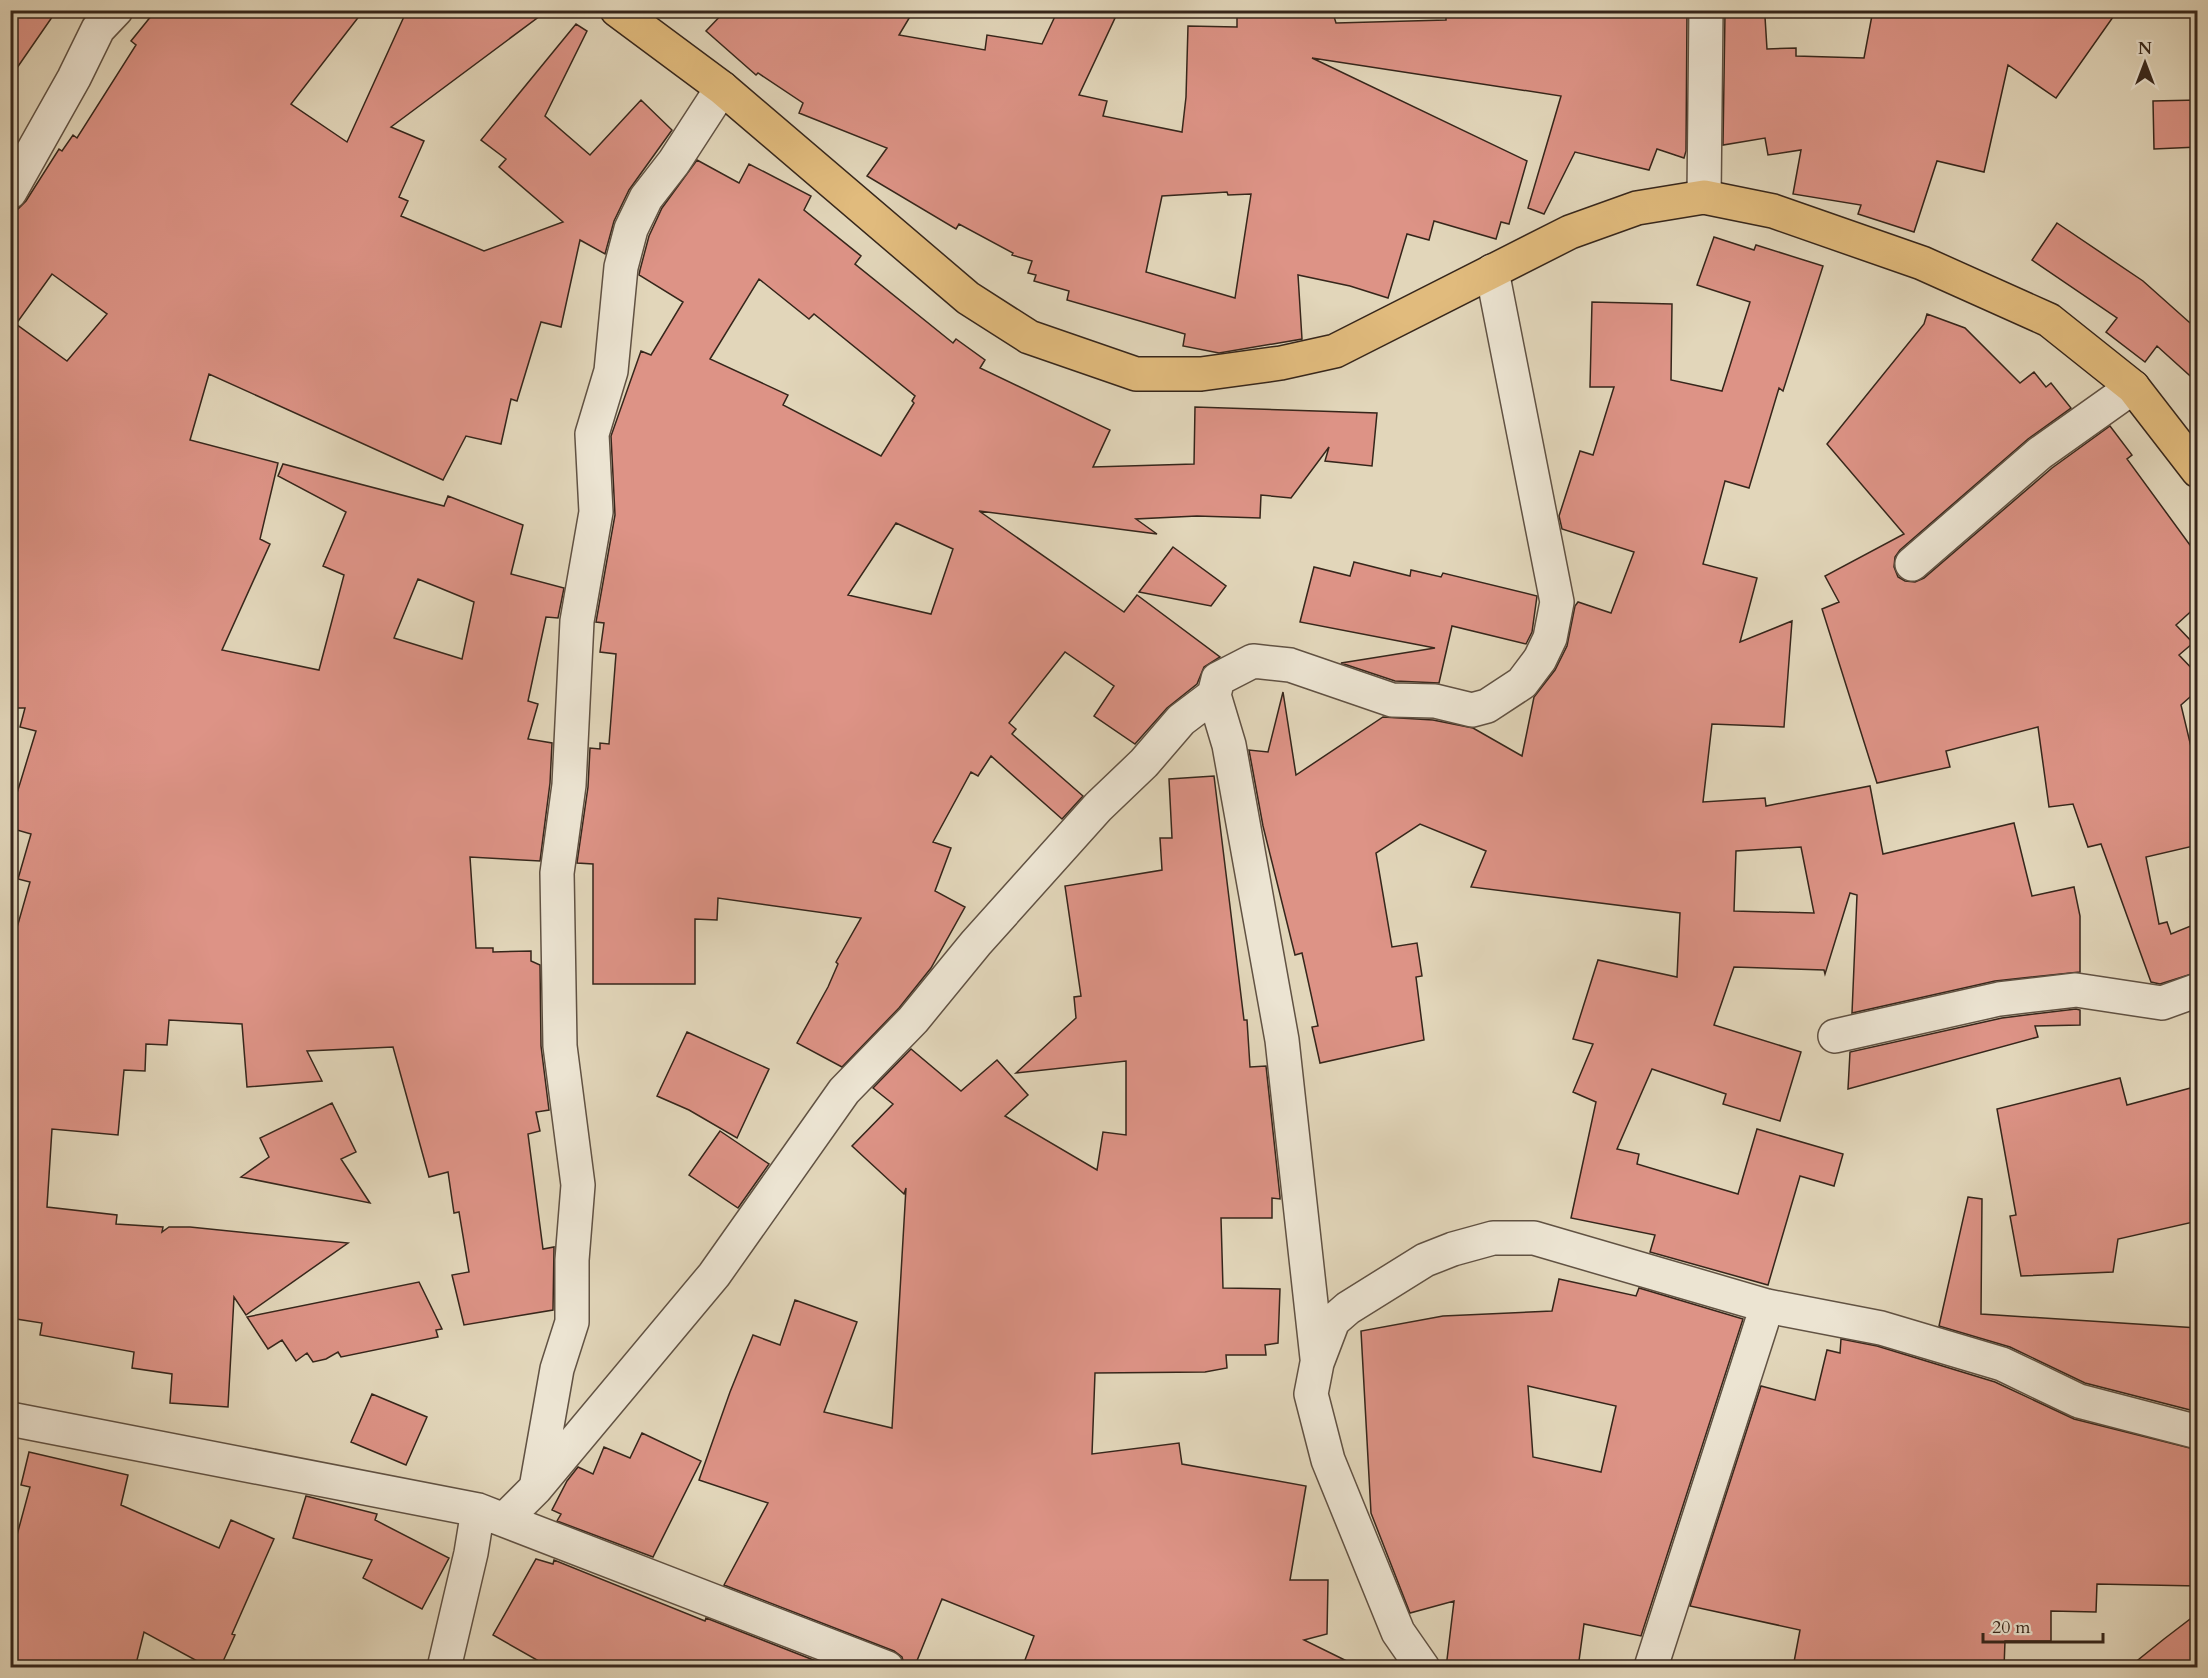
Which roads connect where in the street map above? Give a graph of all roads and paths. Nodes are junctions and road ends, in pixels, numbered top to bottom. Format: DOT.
graph roads {
  1 [pos="116,10"];
  2 [pos="617,10"];
  3 [pos="1707,10"];
  4 [pos="722,88"];
  5 [pos="10,192"];
  6 [pos="1704,197"];
  7 [pos="1492,271"];
  8 [pos="2133,387"];
  9 [pos="2198,471"];
  10 [pos="1912,564"];
  11 [pos="1214,695"];
  12 [pos="2198,990"];
  13 [pos="1835,1036"];
  14 [pos="1767,1306"];
  15 [pos="1317,1363"];
  16 [pos="10,1419"];
  17 [pos="2198,1432"];
  18 [pos="536,1488"];
  19 [pos="491,1515"];
  20 [pos="1652,1664"];
  21 [pos="444,1668"];
  22 [pos="887,1668"];
  23 [pos="1423,1668"];
  1 -- 5 [label="street"];
  2 -- 4 [label="main road"];
  3 -- 6 [label="street"];
  4 -- 7 [label="main road"];
  4 -- 18 [label="street"];
  6 -- 7 [label="main road"];
  6 -- 8 [label="main road"];
  7 -- 11 [label="street"];
  8 -- 9 [label="main road"];
  8 -- 10 [label="street"];
  11 -- 15 [label="street"];
  11 -- 18 [label="street"];
  12 -- 13 [label="street"];
  14 -- 15 [label="street"];
  14 -- 17 [label="street"];
  14 -- 20 [label="street"];
  15 -- 23 [label="street"];
  16 -- 19 [label="street"];
  18 -- 19 [label="street"];
  19 -- 21 [label="street"];
  19 -- 22 [label="street"];
}
